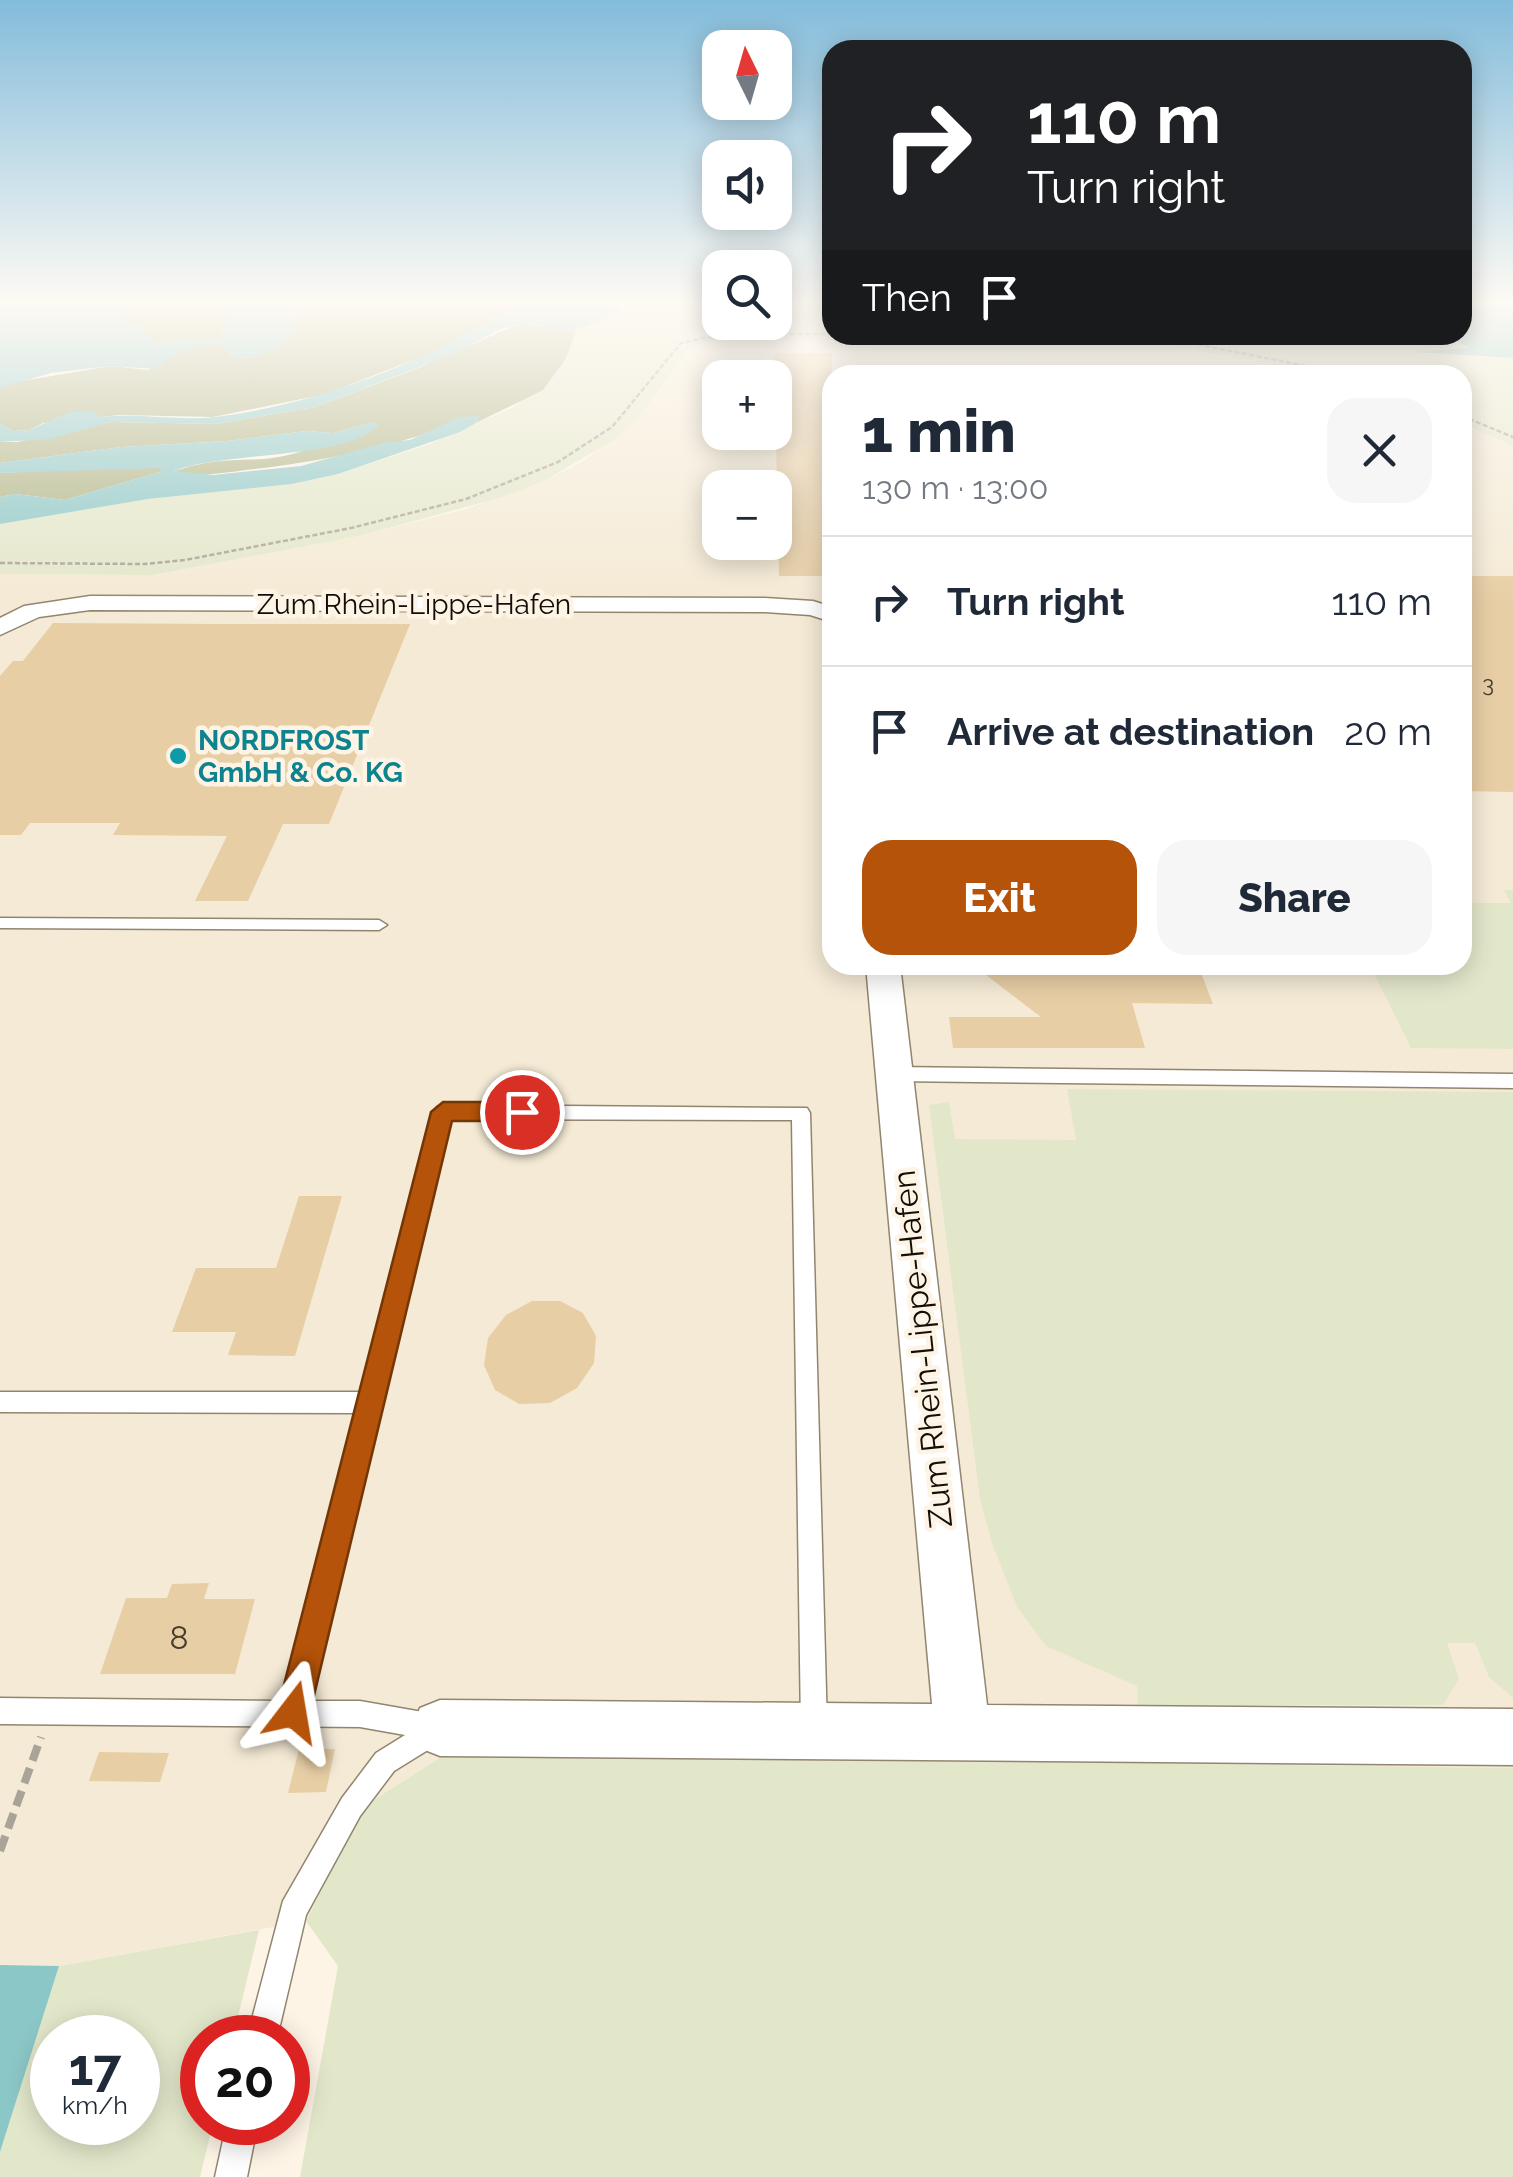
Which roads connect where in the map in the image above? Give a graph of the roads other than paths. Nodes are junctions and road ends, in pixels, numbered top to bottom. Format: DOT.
graph roads {
  1 [pos="822,611"];
  2 [pos="0,628"];
  3 [pos="0,923"];
  4 [pos="379,925"];
  5 [pos="884,975"];
  6 [pos="894,1074"];
  7 [pos="1513,1081"];
  8 [pos="0,1402"];
  9 [pos="370,1403"];
  10 [pos="0,1710"];
  11 [pos="293,1712"];
  12 [pos="440,1728"];
  13 [pos="814,1732"];
  14 [pos="962,1732"];
  15 [pos="1513,1737"];
  16 [pos="268,2015"];
  17 [pos="238,2145"];
  18 [pos="231,2177"];
  1 -- 2 [label="street, Zum Rhein-Lippe-Hafen"];
  3 -- 4 [label="lane"];
  5 -- 6 [label="street, Zum Rhein-Lippe-Hafen"];
  6 -- 7 [label="lane"];
  6 -- 14 [label="street, Zum Rhein-Lippe-Hafen"];
  8 -- 9 [label="lane"];
  9 -- 11 [label="lane"];
  9 -- 13 [label="lane"];
  10 -- 11 [label="lane"];
  11 -- 12 [label="lane"];
  12 -- 13 [label="street"];
  12 -- 16 [label="lane"];
  13 -- 14 [label="street"];
  14 -- 15 [label="street"];
  17 -- 18 [label="lane"];
}
